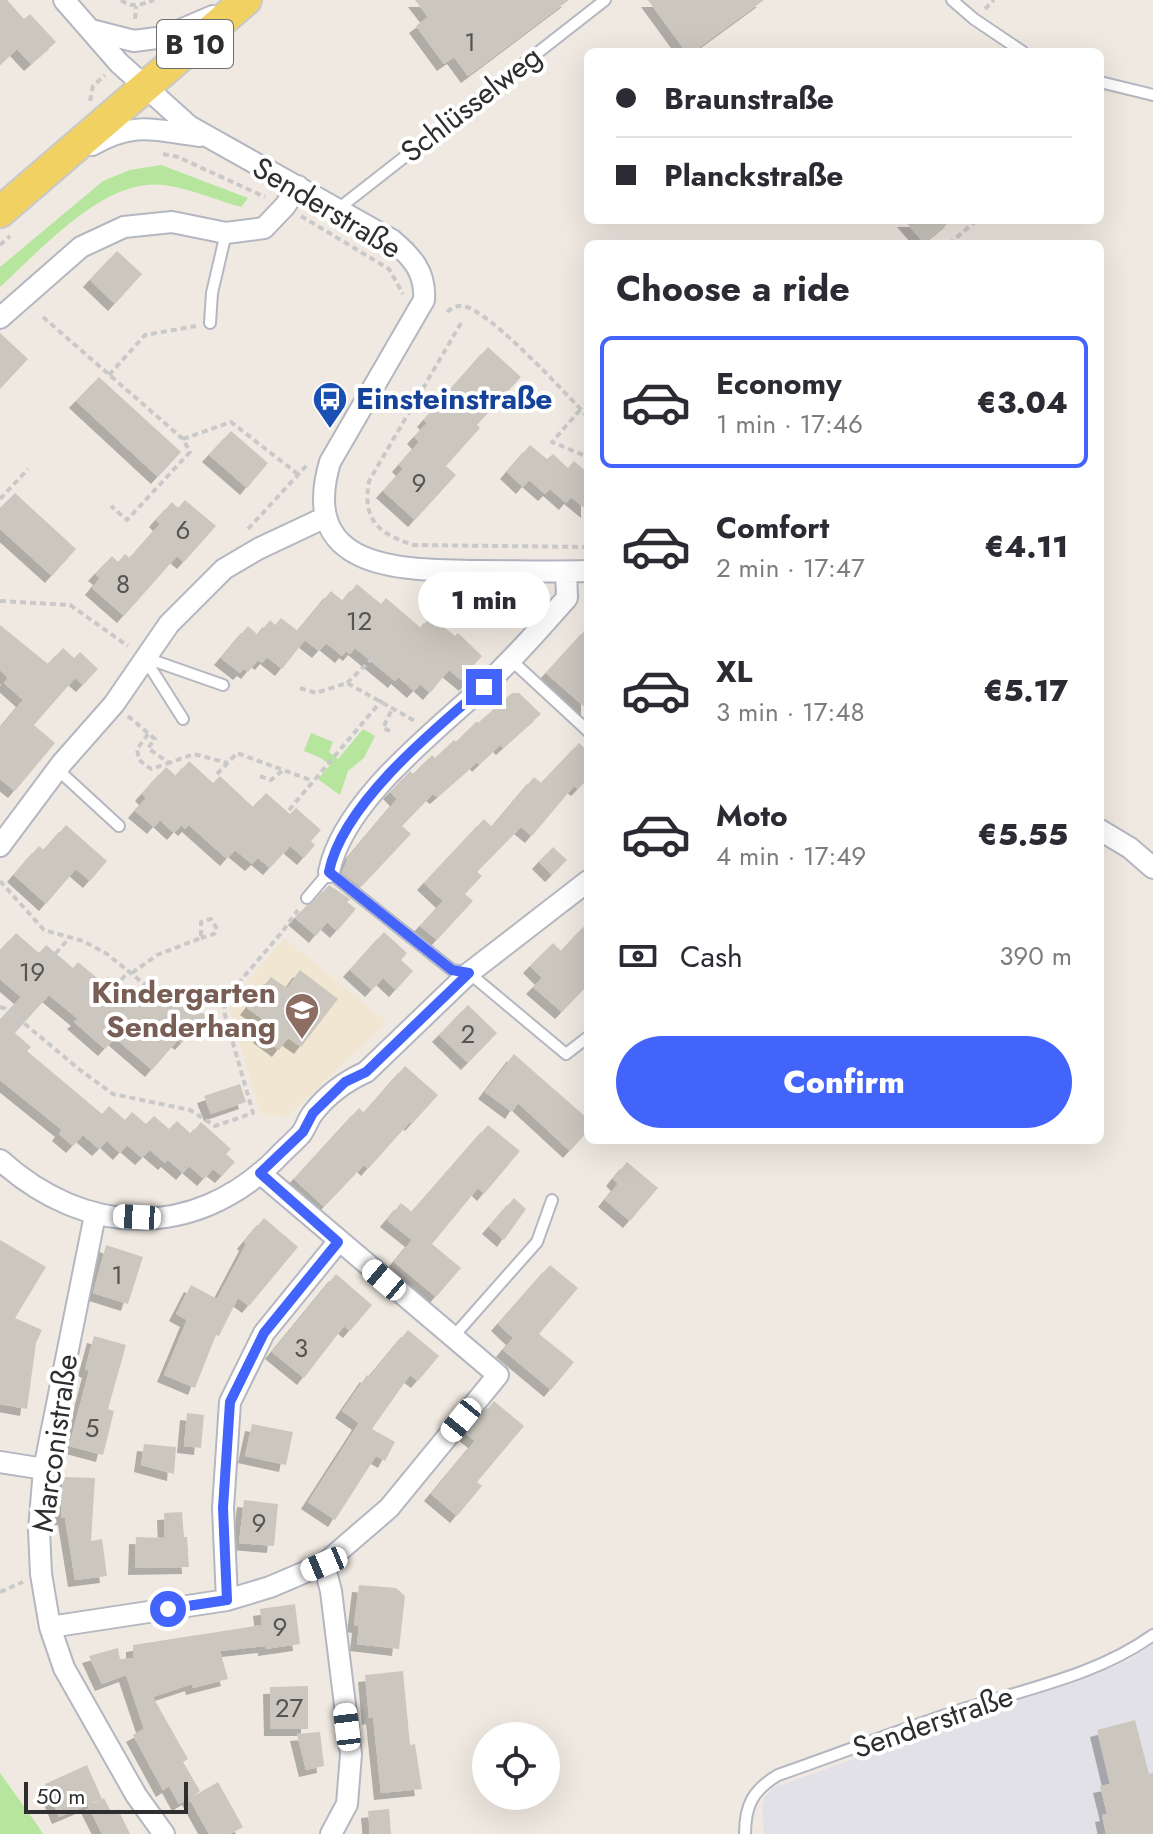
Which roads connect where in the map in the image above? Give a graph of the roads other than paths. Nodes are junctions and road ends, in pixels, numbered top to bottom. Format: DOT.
graph roads {
  1 [pos="64,0"];
  2 [pos="243,0"];
  3 [pos="605,0"];
  4 [pos="952,0"];
  5 [pos="91,30"];
  6 [pos="1017,48"];
  7 [pos="1104,83"];
  8 [pos="144,88"];
  9 [pos="1153,95"];
  10 [pos="204,136"];
  11 [pos="53,166"];
  12 [pos="298,186"];
  13 [pos="338,209"];
  14 [pos="0,212"];
  15 [pos="226,233"];
  16 [pos="0,318"];
  17 [pos="210,323"];
  18 [pos="326,517"];
  19 [pos="584,571"];
  20 [pos="566,572"];
  21 [pos="144,657"];
  22 [pos="511,660"];
  23 [pos="223,685"];
  24 [pos="183,719"];
  25 [pos="584,727"];
  26 [pos="57,769"];
  27 [pos="119,826"];
  28 [pos="1104,832"];
  29 [pos="0,846"];
  30 [pos="1153,868"];
  31 [pos="329,872"];
  32 [pos="584,884"];
  33 [pos="307,898"];
  34 [pos="469,973"];
  35 [pos="584,1040"];
  36 [pos="0,1160"];
  37 [pos="260,1173"];
  38 [pos="552,1200"];
  39 [pos="95,1215"];
  40 [pos="338,1242"];
  41 [pos="453,1337"];
  42 [pos="0,1462"];
  43 [pos="44,1469"];
  44 [pos="324,1564"];
  45 [pos="227,1600"];
  46 [pos="50,1627"];
  47 [pos="1153,1635"];
  48 [pos="164,1834"];
  49 [pos="331,1834"];
  50 [pos="745,1834"];
  1 -- 5 [label="street, Senderstraße"];
  2 -- 5 [label="street"];
  2 -- 8 [label="main road, B 10"];
  3 -- 13 [label="lane, Schlüsselweg"];
  4 -- 6 [label="lane"];
  5 -- 8 [label="street, Senderstraße"];
  7 -- 9 [label="lane"];
  8 -- 10 [label="street, Senderstraße"];
  8 -- 11 [label="main road, B 10"];
  10 -- 11 [label="street, Senderstraße"];
  10 -- 12 [label="street, Senderstraße"];
  11 -- 14 [label="main road, B 10"];
  12 -- 13 [label="street, Senderstraße"];
  12 -- 15 [label="street"];
  13 -- 18 [label="street, Senderstraße"];
  15 -- 16 [label="street"];
  15 -- 17 [label="lane"];
  18 -- 20 [label="street"];
  18 -- 21 [label="street"];
  19 -- 20 [label="street"];
  20 -- 22 [label="street"];
  21 -- 23 [label="lane"];
  21 -- 24 [label="lane"];
  21 -- 26 [label="street"];
  22 -- 25 [label="lane"];
  22 -- 31 [label="street"];
  26 -- 27 [label="lane"];
  26 -- 29 [label="street"];
  28 -- 30 [label="street"];
  31 -- 33 [label="lane"];
  31 -- 34 [label="lane"];
  32 -- 34 [label="street"];
  34 -- 35 [label="lane"];
  34 -- 37 [label="street"];
  36 -- 39 [label="street"];
  37 -- 39 [label="street"];
  37 -- 40 [label="street"];
  38 -- 41 [label="lane"];
  39 -- 43 [label="street, Marconistraße"];
  40 -- 41 [label="street"];
  40 -- 45 [label="street"];
  41 -- 44 [label="street"];
  42 -- 43 [label="street"];
  43 -- 46 [label="street, Marconistraße"];
  44 -- 45 [label="street"];
  44 -- 49 [label="street"];
  45 -- 46 [label="street"];
  46 -- 48 [label="street, Marconistraße"];
  47 -- 50 [label="lane, Senderstraße"];
}
